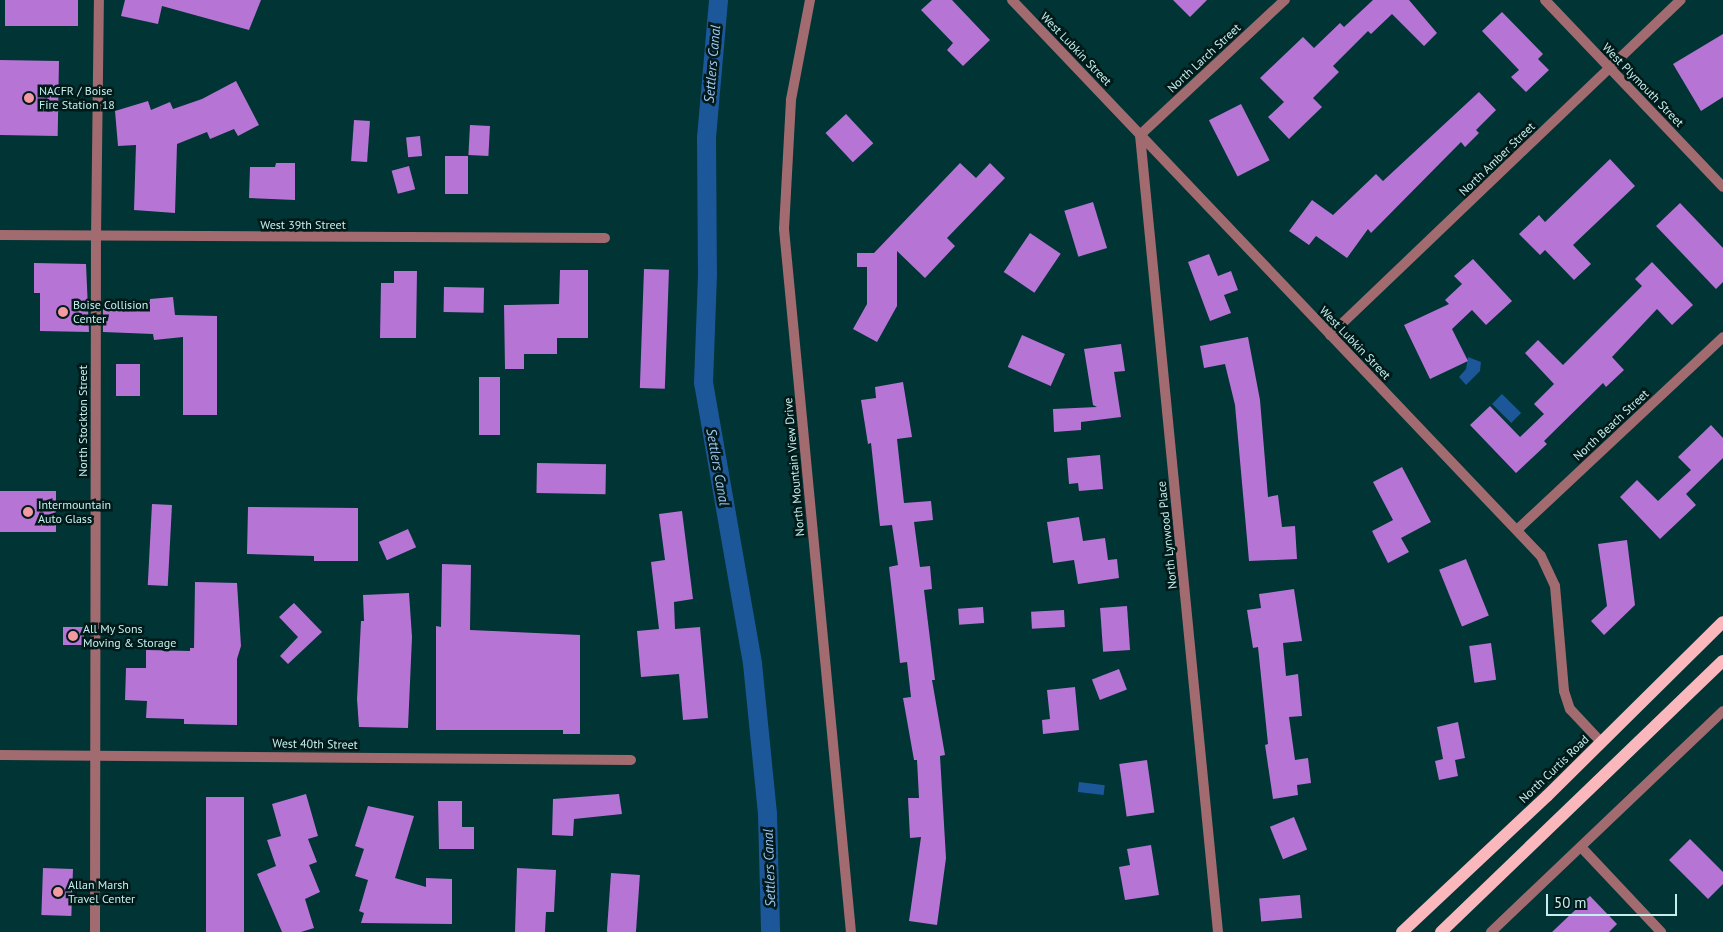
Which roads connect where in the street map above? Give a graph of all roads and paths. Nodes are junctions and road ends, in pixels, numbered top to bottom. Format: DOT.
graph roads {
  1 [pos="99,0"];
  2 [pos="810,0"];
  3 [pos="1012,0"];
  4 [pos="1285,0"];
  5 [pos="1545,0"];
  6 [pos="1681,0"];
  7 [pos="1610,68"];
  8 [pos="1140,135"];
  9 [pos="1723,187"];
  10 [pos="0,235"];
  11 [pos="96,238"];
  12 [pos="606,238"];
  13 [pos="1330,335"];
  14 [pos="1723,337"];
  15 [pos="1517,530"];
  16 [pos="1723,622"];
  17 [pos="1723,661"];
  18 [pos="1723,712"];
  19 [pos="1601,742"];
  20 [pos="0,755"];
  21 [pos="96,755"];
  22 [pos="631,760"];
  23 [pos="1580,847"];
  24 [pos="95,932"];
  25 [pos="851,932"];
  26 [pos="1218,932"];
  27 [pos="1402,932"];
  28 [pos="1441,932"];
  29 [pos="1491,932"];
  30 [pos="1661,932"];
  1 -- 11 [label="street, North Stockton Street"];
  2 -- 25 [label="street, North Mountain View Drive"];
  3 -- 8 [label="street, West Lubkin Street"];
  4 -- 8 [label="street, North Larch Street"];
  5 -- 7 [label="street, West Plymouth Street"];
  6 -- 7 [label="street, North Amber Street"];
  7 -- 9 [label="street, West Plymouth Street"];
  7 -- 13 [label="street, North Amber Street"];
  8 -- 13 [label="street, West Lubkin Street"];
  8 -- 26 [label="street, North Lynwood Place"];
  10 -- 11 [label="street, West 39th Street"];
  11 -- 12 [label="street, West 39th Street"];
  11 -- 21 [label="street, North Stockton Street"];
  13 -- 15 [label="street, West Lubkin Street"];
  14 -- 15 [label="street, North Beach Street"];
  15 -- 19 [label="street, West Lubkin Street"];
  16 -- 19 [label="main road, North Curtis Road"];
  17 -- 28 [label="main road"];
  18 -- 23 [label="street"];
  19 -- 27 [label="main road, North Curtis Road"];
  20 -- 21 [label="street, West 40th Street"];
  21 -- 22 [label="street, West 40th Street"];
  21 -- 24 [label="street, North Stockton Street"];
  23 -- 29 [label="street"];
  23 -- 30 [label="street"];
}
